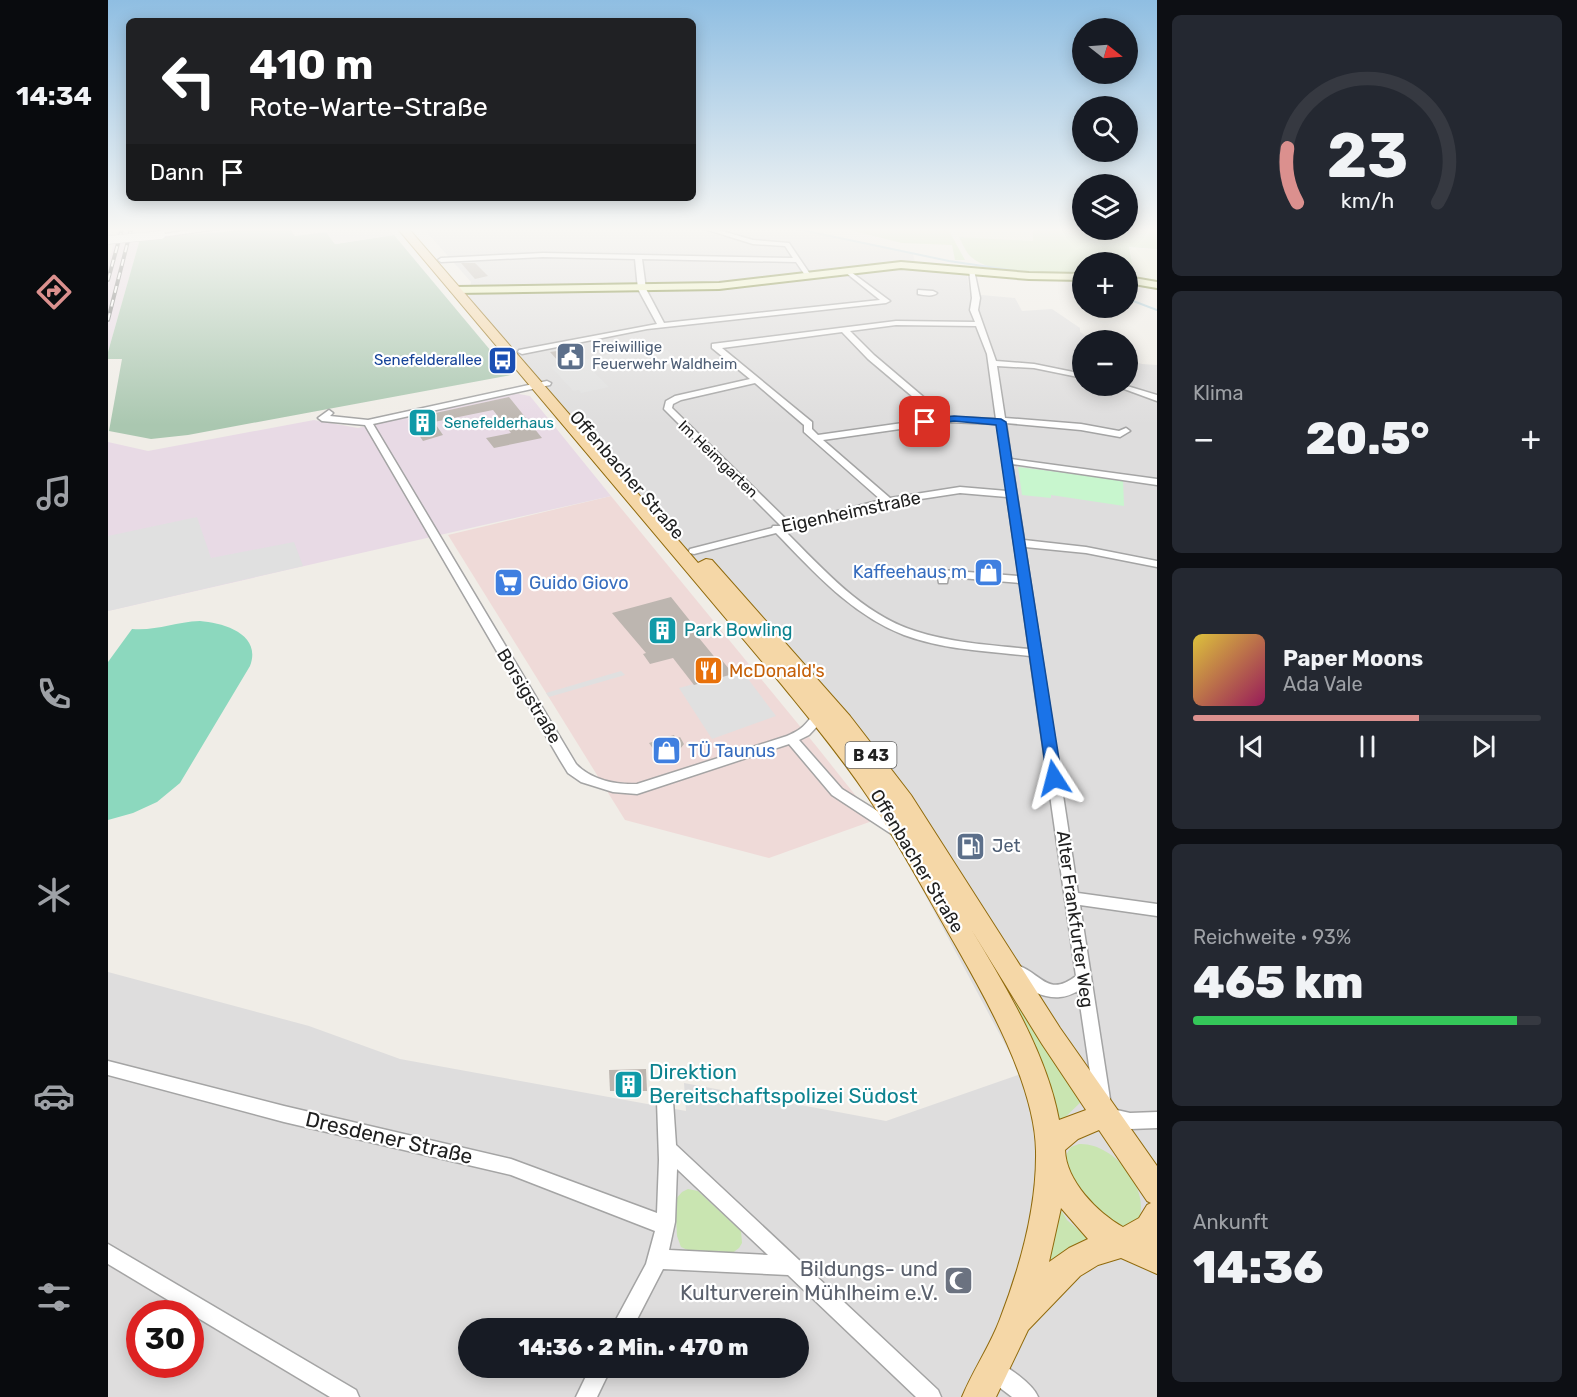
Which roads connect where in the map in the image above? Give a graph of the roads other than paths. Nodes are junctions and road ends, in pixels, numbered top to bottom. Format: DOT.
graph roads {
  1 [pos="464,294"];
  2 [pos="645,294"];
  3 [pos="877,294"];
  4 [pos="975,294"];
  5 [pos="978,324"];
  6 [pos="661,325"];
  7 [pos="843,329"];
  8 [pos="833,331"];
  9 [pos="522,352"];
  10 [pos="871,357"];
  11 [pos="992,363"];
  12 [pos="1072,374"];
  13 [pos="536,378"];
  14 [pos="757,380"];
  15 [pos="1138,392"];
  16 [pos="1157,398"];
  17 [pos="329,413"];
  18 [pos="945,419"];
  19 [pos="1001,421"];
  20 [pos="368,423"];
  21 [pos="1126,431"];
  22 [pos="816,438"];
  23 [pos="1007,461"];
  24 [pos="1157,482"];
  25 [pos="1012,494"];
  26 [pos="888,501"];
  27 [pos="782,527"];
  28 [pos="1019,543"];
  29 [pos="694,551"];
  30 [pos="1157,564"];
  31 [pos="1024,580"];
  32 [pos="943,581"];
  33 [pos="1035,652"];
  34 [pos="819,717"];
  35 [pos="791,739"];
  36 [pos="904,835"];
  37 [pos="1073,898"];
  38 [pos="1157,910"];
  39 [pos="1002,957"];
  40 [pos="1084,978"];
  41 [pos="108,1068"];
  42 [pos="665,1101"];
  43 [pos="1104,1115"];
  44 [pos="1157,1120"];
  45 [pos="668,1149"];
  46 [pos="1050,1154"];
  47 [pos="1157,1191"];
  48 [pos="1157,1215"];
  49 [pos="664,1225"];
  50 [pos="1120,1243"];
  51 [pos="108,1253"];
  52 [pos="657,1259"];
  53 [pos="1157,1259"];
  54 [pos="790,1266"];
  55 [pos="627,1318"];
  56 [pos="1014,1326"];
  57 [pos="596,1378"];
  58 [pos="985,1383"];
  59 [pos="349,1397"];
  60 [pos="586,1397"];
  61 [pos="931,1397"];
  62 [pos="1028,1397"];
  1 -- 9 [label="main road, B 43"];
  1 -- 13 [label="main road, B 43"];
  2 -- 6 [label="street"];
  3 -- 6 [label="street"];
  4 -- 5 [label="street, Alter Frankfurter Weg"];
  5 -- 7 [label="street"];
  5 -- 11 [label="street, Alter Frankfurter Weg"];
  6 -- 9 [label="street"];
  7 -- 8 [label="street"];
  7 -- 10 [label="street"];
  8 -- 10 [label="street"];
  8 -- 14 [label="street"];
  9 -- 13 [label="main road, B 43"];
  10 -- 18 [label="street"];
  11 -- 12 [label="street"];
  11 -- 19 [label="street, Alter Frankfurter Weg"];
  13 -- 20 [label="street"];
  13 -- 29 [label="main road, Offenbacher Straße / B 43"];
  13 -- 34 [label="main road, Offenbacher Straße / B 43"];
  14 -- 22 [label="street"];
  14 -- 27 [label="street, Im Heimgarten"];
  15 -- 16 [label="street"];
  17 -- 20 [label="street"];
  18 -- 19 [label="street"];
  18 -- 22 [label="street"];
  19 -- 21 [label="street"];
  19 -- 23 [label="street, Alter Frankfurter Weg"];
  20 -- 35 [label="street, Borsigstraße"];
  22 -- 26 [label="street"];
  23 -- 24 [label="street"];
  23 -- 25 [label="street, Alter Frankfurter Weg"];
  25 -- 26 [label="street, Eigenheimstraße"];
  25 -- 28 [label="street, Alter Frankfurter Weg"];
  26 -- 27 [label="street, Eigenheimstraße"];
  27 -- 29 [label="street, Eigenheimstraße"];
  27 -- 33 [label="street, Im Heimgarten"];
  28 -- 30 [label="street"];
  28 -- 31 [label="street, Alter Frankfurter Weg"];
  29 -- 39 [label="main road, Offenbacher Straße / B 43"];
  31 -- 32 [label="street"];
  31 -- 33 [label="street, Alter Frankfurter Weg"];
  33 -- 37 [label="street, Alter Frankfurter Weg"];
  34 -- 35 [label="street, Borsigstraße"];
  34 -- 36 [label="main road, Offenbacher Straße / B 43"];
  35 -- 36 [label="street"];
  36 -- 46 [label="main road, Offenbacher Straße / B 43"];
  37 -- 38 [label="street"];
  37 -- 40 [label="street, Alter Frankfurter Weg"];
  39 -- 40 [label="street"];
  39 -- 43 [label="main road, Offenbacher Straße / B 43"];
  40 -- 43 [label="street, Alter Frankfurter Weg"];
  41 -- 49 [label="street, Dresdener Straße"];
  42 -- 45 [label="street"];
  43 -- 44 [label="street"];
  43 -- 46 [label="main road"];
  43 -- 47 [label="main road, Offenbacher Straße / B 43"];
  45 -- 49 [label="street"];
  45 -- 54 [label="street"];
  46 -- 50 [label="main road, Offenbacher Straße"];
  46 -- 56 [label="main road"];
  48 -- 50 [label="main road"];
  49 -- 52 [label="street"];
  50 -- 53 [label="main road, Offenbacher Straße"];
  50 -- 56 [label="main road"];
  51 -- 59 [label="street"];
  52 -- 54 [label="street"];
  52 -- 55 [label="street"];
  54 -- 61 [label="street"];
  56 -- 58 [label="main road"];
  57 -- 60 [label="street"];
  58 -- 62 [label="street"];
}
